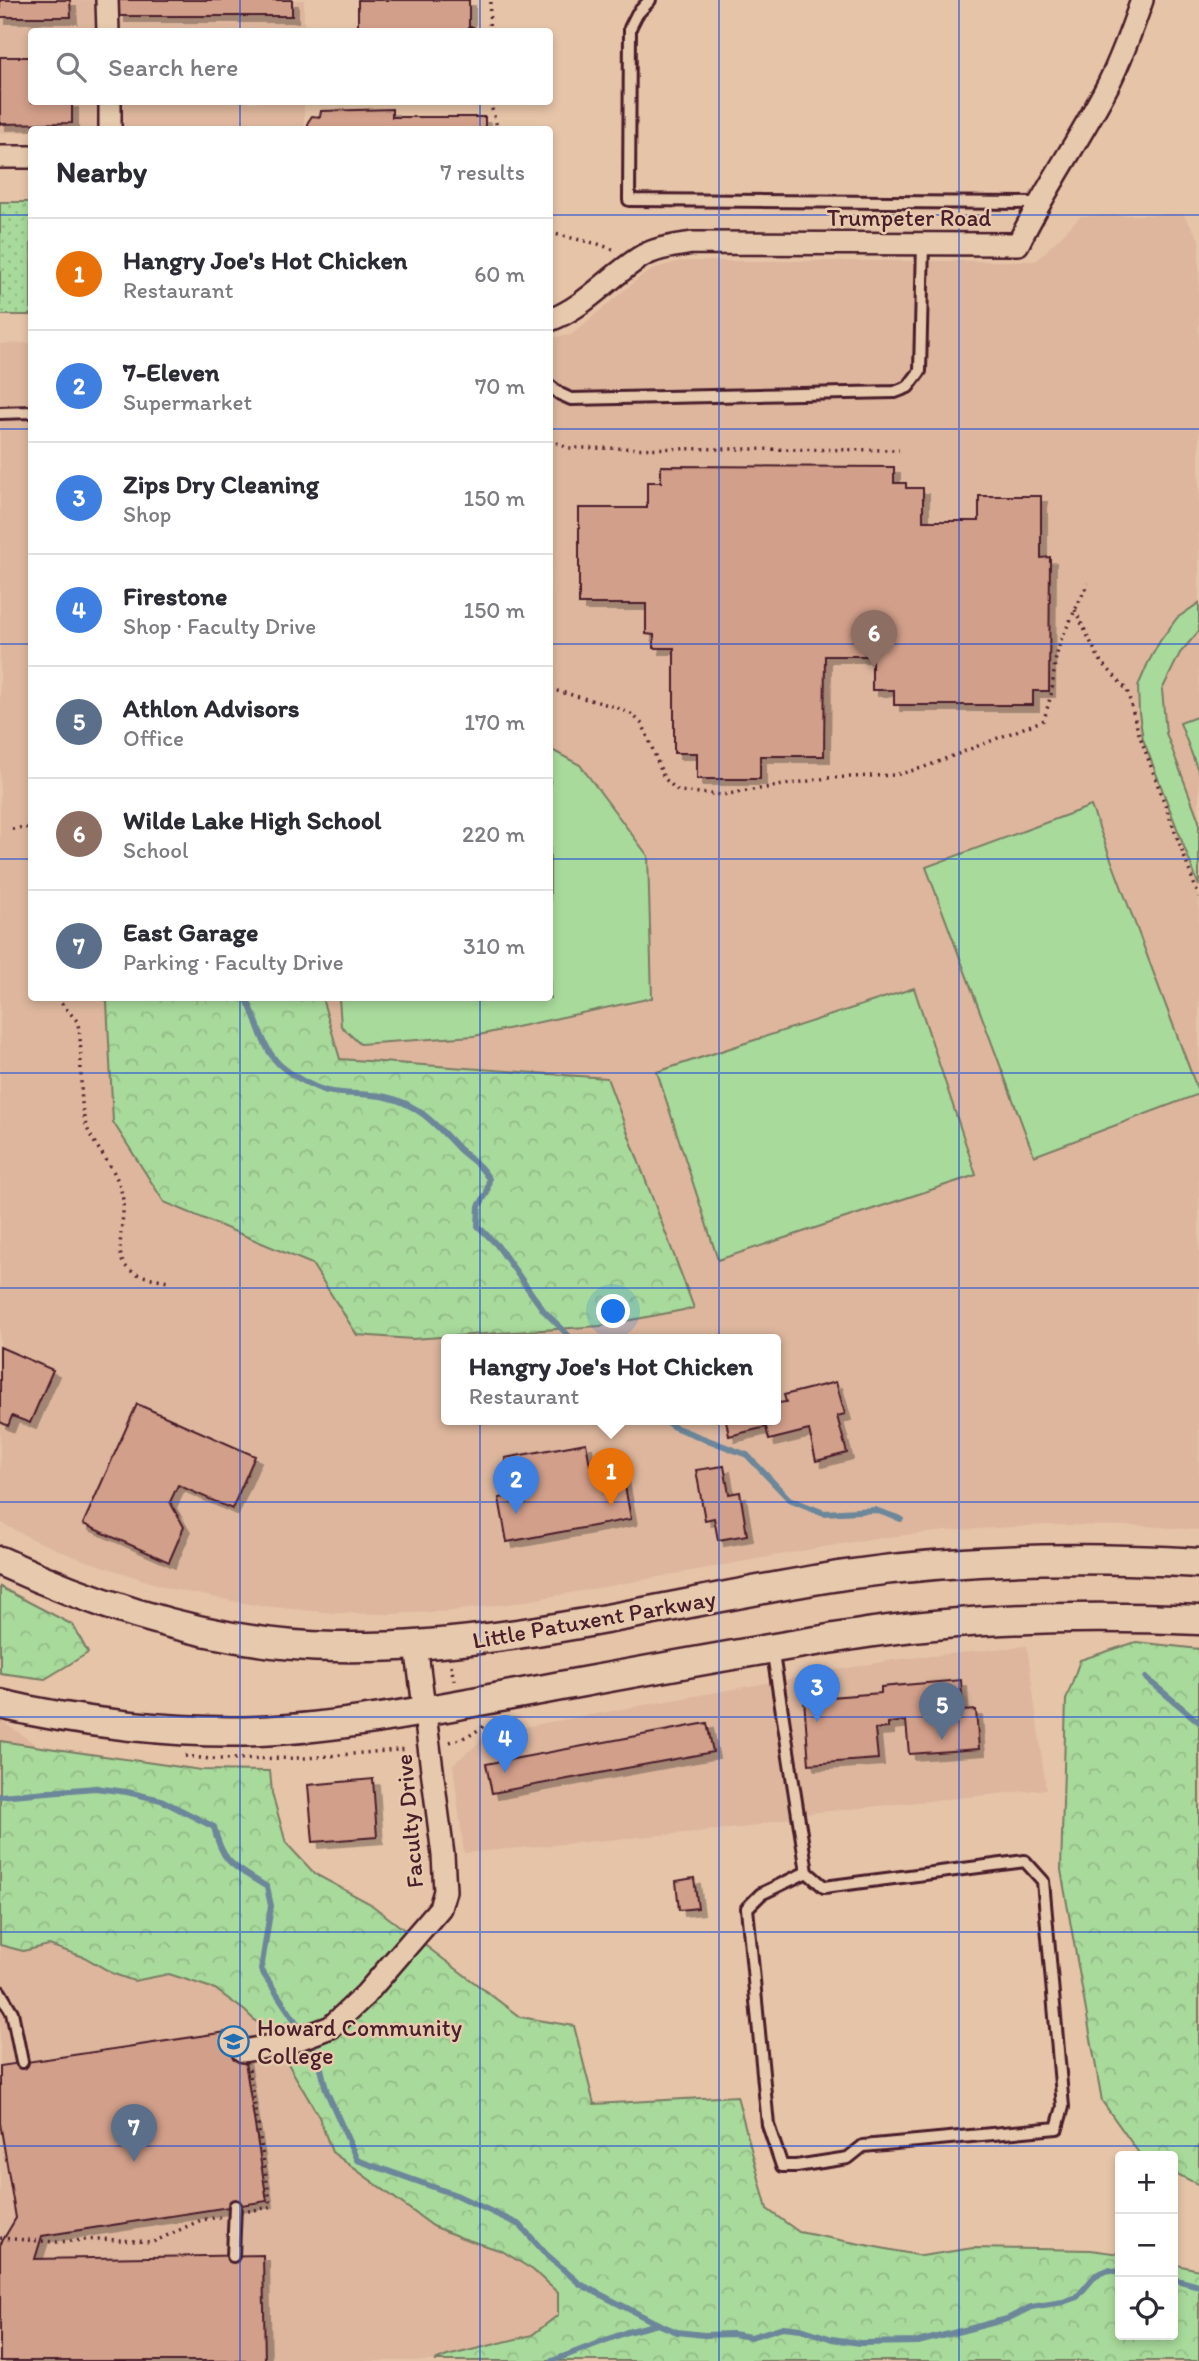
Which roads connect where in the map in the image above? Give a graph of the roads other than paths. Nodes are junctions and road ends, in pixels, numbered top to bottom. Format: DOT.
graph roads {
  1 [pos="107,0"];
  2 [pos="650,0"];
  3 [pos="1142,0"];
  4 [pos="108,28"];
  5 [pos="110,105"];
  6 [pos="110,126"];
  7 [pos="0,157"];
  8 [pos="28,157"];
  9 [pos="1038,203"];
  10 [pos="923,242"];
  11 [pos="553,319"];
  12 [pos="553,388"];
  13 [pos="28,412"];
  14 [pos="0,413"];
  15 [pos="0,1561"];
  16 [pos="1199,1563"];
  17 [pos="1199,1620"];
  18 [pos="416,1645"];
  19 [pos="772,1648"];
  20 [pos="0,1704"];
  21 [pos="423,1710"];
  22 [pos="807,1872"];
  23 [pos="0,1992"];
  24 [pos="247,2050"];
  25 [pos="22,2062"];
  26 [pos="234,2210"];
  27 [pos="233,2256"];
  1 -- 4 [label="street"];
  2 -- 9 [label="lane"];
  3 -- 9 [label="street, Trumpeter Road"];
  5 -- 6 [label="street"];
  7 -- 8 [label="street"];
  9 -- 10 [label="street, Trumpeter Road"];
  10 -- 11 [label="street, Trumpeter Road"];
  10 -- 12 [label="lane"];
  13 -- 14 [label="lane"];
  15 -- 18 [label="main road, Little Patuxent Parkway"];
  16 -- 18 [label="main road, Little Patuxent Parkway"];
  17 -- 19 [label="main road"];
  18 -- 21 [label="street, Faculty Drive"];
  19 -- 21 [label="main road"];
  19 -- 22 [label="lane"];
  20 -- 21 [label="main road"];
  21 -- 24 [label="street, Faculty Drive"];
  22 -- 22 [label="lane"];
  23 -- 25 [label="lane"];
  26 -- 27 [label="lane"];
}
